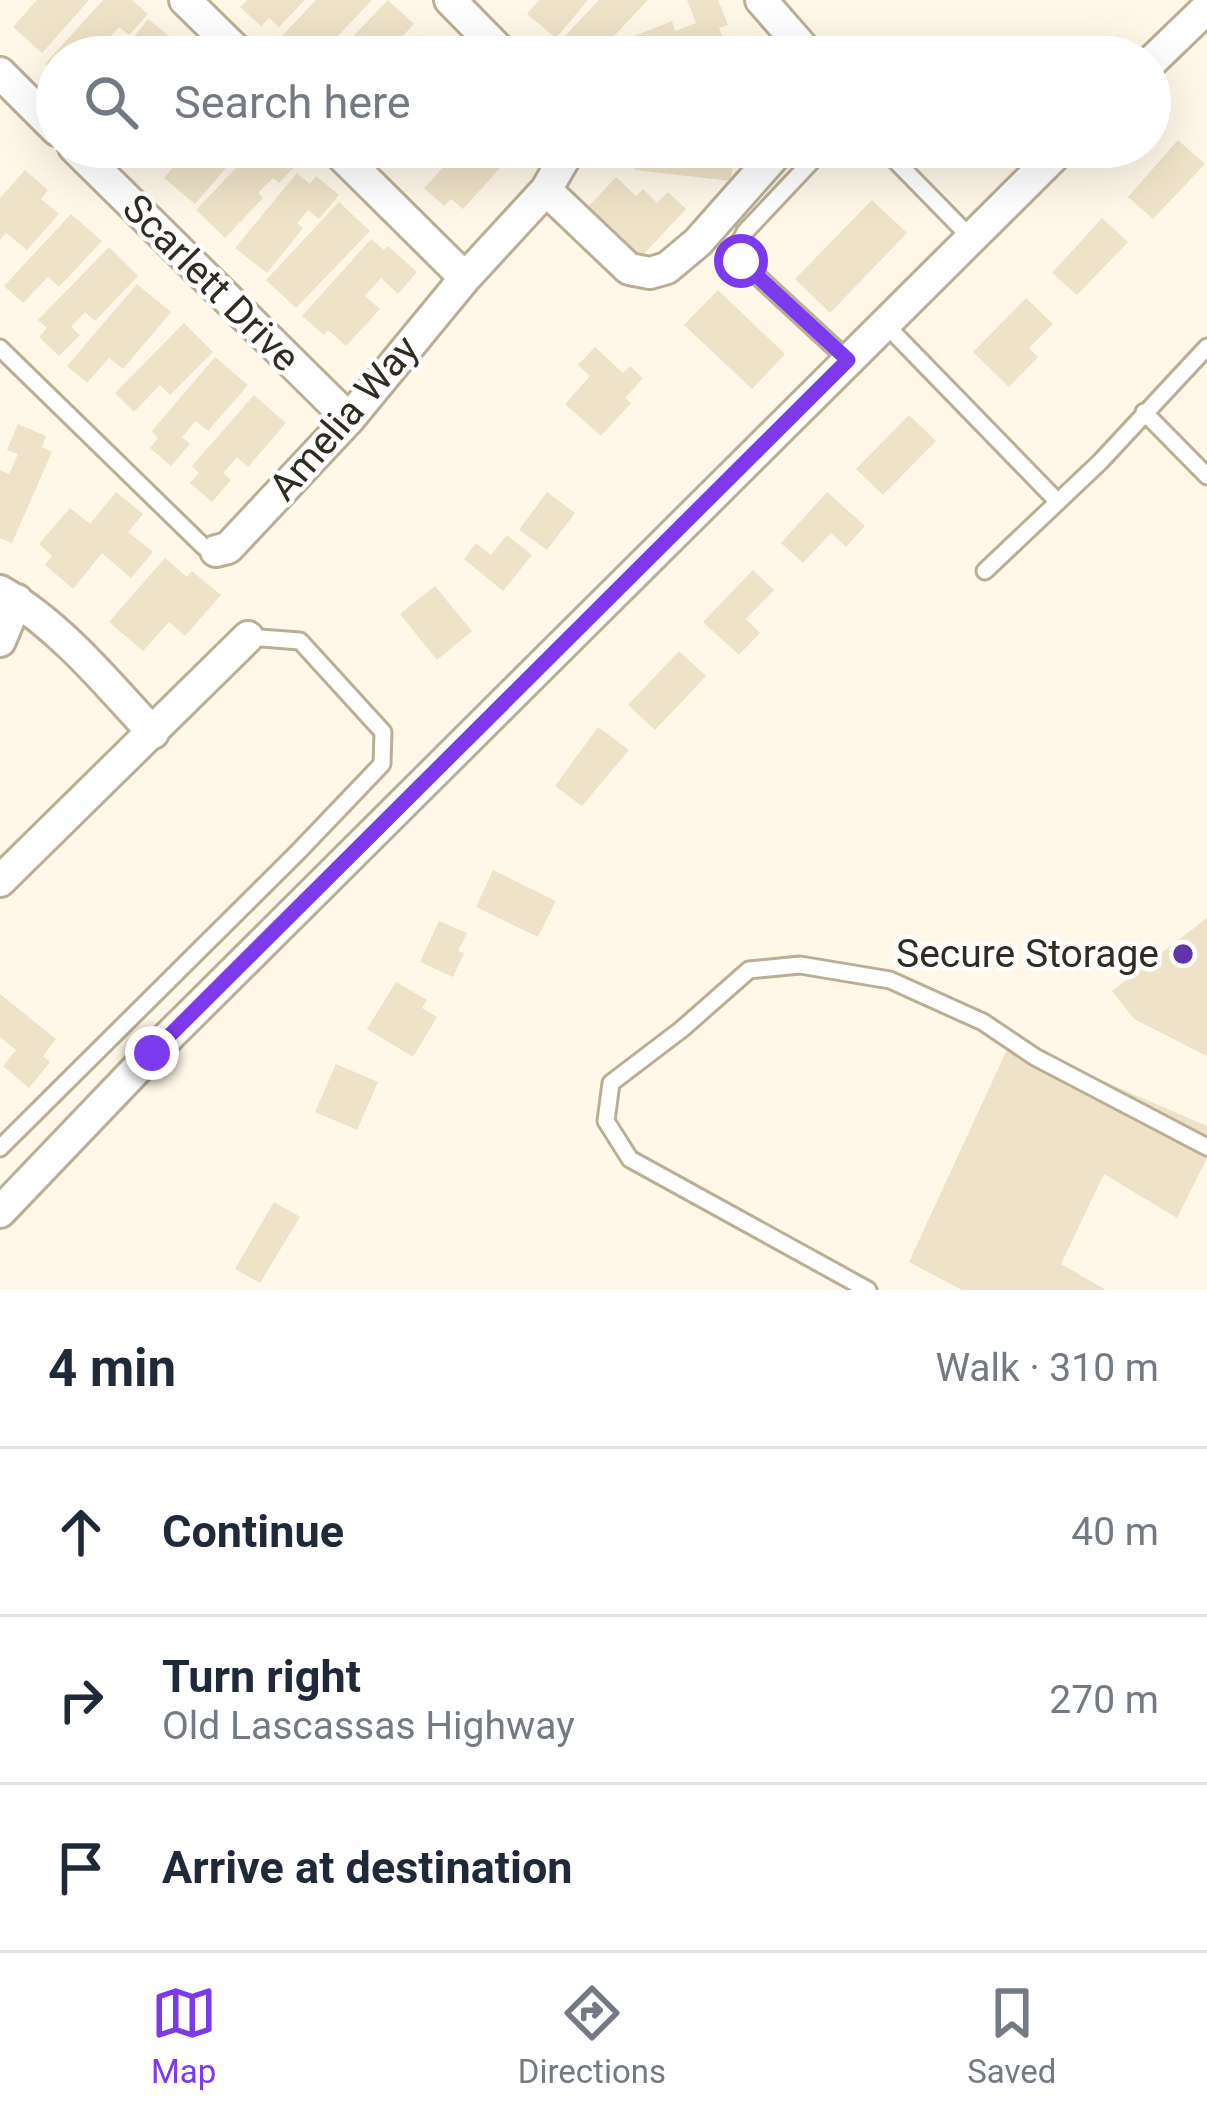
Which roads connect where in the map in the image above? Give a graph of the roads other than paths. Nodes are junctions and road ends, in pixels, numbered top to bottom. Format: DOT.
graph roads {
  1 [pos="185,0"];
  2 [pos="451,0"];
  3 [pos="761,0"];
  4 [pos="1207,8"];
  5 [pos="221,36"];
  6 [pos="486,36"];
  7 [pos="793,36"];
  8 [pos="1171,43"];
  9 [pos="0,74"];
  10 [pos="36,109"];
  11 [pos="95,168"];
  12 [pos="354,168"];
  13 [pos="559,168"];
  14 [pos="763,168"];
  15 [pos="805,168"];
  16 [pos="903,168"];
  17 [pos="1042,168"];
  18 [pos="547,190"];
  19 [pos="971,238"];
  20 [pos="465,278"];
  21 [pos="885,324"];
  22 [pos="1207,347"];
  23 [pos="0,348"];
  24 [pos="848,360"];
  25 [pos="1144,412"];
  26 [pos="349,419"];
  27 [pos="1207,476"];
  28 [pos="1058,502"];
  29 [pos="217,551"];
  30 [pos="985,571"];
  31 [pos="8,596"];
  32 [pos="248,637"];
  33 [pos="0,640"];
  34 [pos="153,733"];
  35 [pos="0,881"];
  36 [pos="1207,1147"];
  37 [pos="0,1148"];
  38 [pos="0,1212"];
  39 [pos="868,1290"];
  1 -- 5 [label="street"];
  2 -- 6 [label="street"];
  3 -- 7 [label="street"];
  4 -- 8 [label="street"];
  9 -- 10 [label="street"];
  11 -- 26 [label="street, Scarlett Drive"];
  12 -- 20 [label="street"];
  13 -- 18 [label="street, Amelia Way"];
  14 -- 18 [label="street"];
  15 -- 24 [label="lane"];
  16 -- 19 [label="lane"];
  17 -- 19 [label="street"];
  18 -- 20 [label="street, Amelia Way"];
  19 -- 21 [label="street"];
  20 -- 26 [label="street, Amelia Way"];
  21 -- 24 [label="street"];
  21 -- 28 [label="lane"];
  22 -- 25 [label="lane"];
  23 -- 29 [label="lane"];
  24 -- 38 [label="street"];
  25 -- 27 [label="lane"];
  25 -- 28 [label="lane"];
  26 -- 29 [label="street, Amelia Way"];
  28 -- 30 [label="lane"];
  31 -- 33 [label="street"];
  31 -- 34 [label="street"];
  32 -- 34 [label="street"];
  32 -- 37 [label="lane"];
  34 -- 35 [label="street"];
  36 -- 39 [label="lane"];
}
